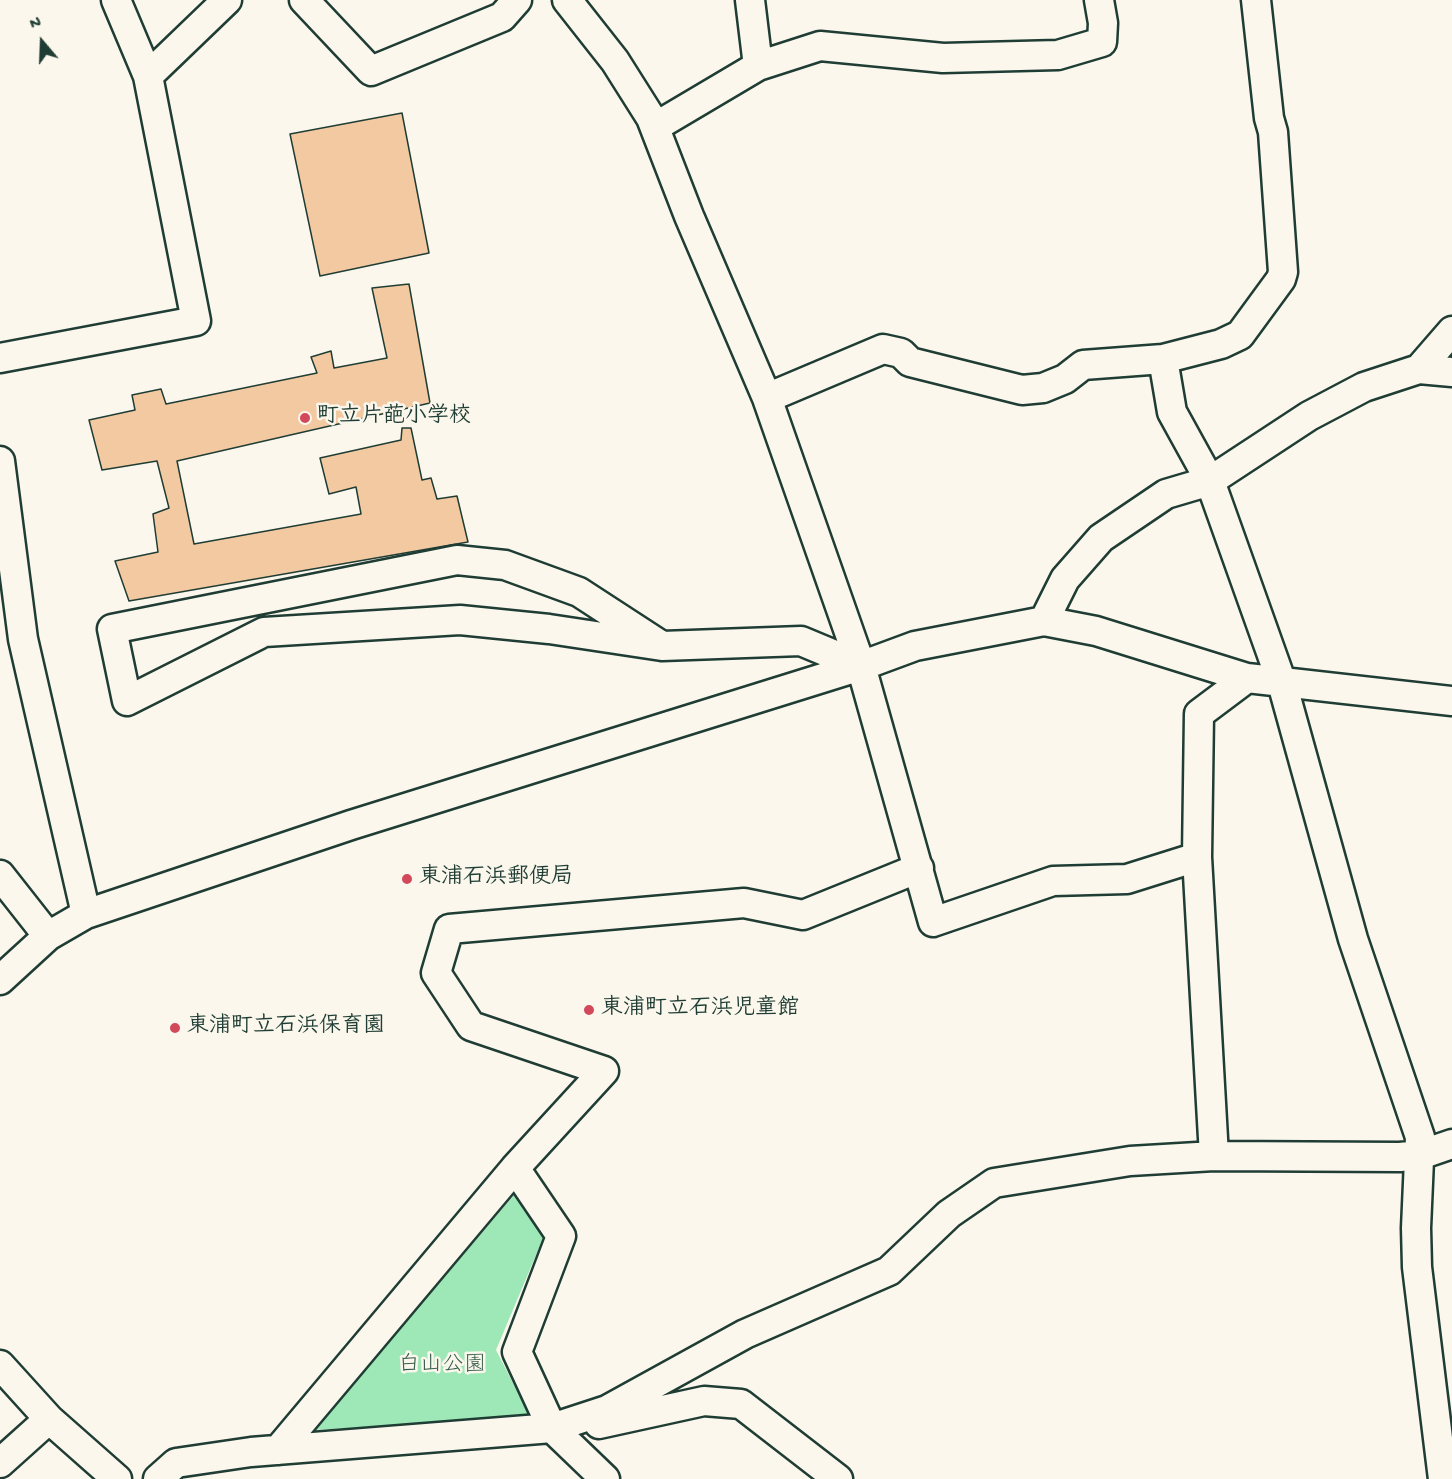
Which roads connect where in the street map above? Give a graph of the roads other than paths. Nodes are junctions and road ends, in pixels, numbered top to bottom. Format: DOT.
graph roads {
  1 [pos="116,0"];
  2 [pos="227,0"];
  3 [pos="304,0"];
  4 [pos="517,0"];
  5 [pos="567,0"];
  6 [pos="750,0"];
  7 [pos="1099,0"];
  8 [pos="1256,0"];
  9 [pos="758,66"];
  10 [pos="148,76"];
  11 [pos="655,127"];
  12 [pos="1452,331"];
  13 [pos="0,358"];
  14 [pos="1163,359"];
  15 [pos="1419,369"];
  16 [pos="1452,372"];
  17 [pos="767,399"];
  18 [pos="0,461"];
  19 [pos="1210,481"];
  20 [pos="257,600"];
  21 [pos="1044,621"];
  22 [pos="264,632"];
  23 [pos="11,642"];
  24 [pos="662,646"];
  25 [pos="861,666"];
  26 [pos="1247,678"];
  27 [pos="1282,683"];
  28 [pos="1452,701"];
  29 [pos="1197,857"];
  30 [pos="919,868"];
  31 [pos="0,875"];
  32 [pos="86,914"];
  33 [pos="48,936"];
  34 [pos="0,980"];
  35 [pos="1452,1144"];
  36 [pos="1420,1155"];
  37 [pos="1214,1156"];
  38 [pos="515,1168"];
  39 [pos="0,1365"];
  40 [pos="659,1411"];
  41 [pos="49,1419"];
  42 [pos="552,1428"];
  43 [pos="278,1450"];
  44 [pos="580,1455"];
  45 [pos="0,1463"];
  46 [pos="117,1479"];
  47 [pos="158,1479"];
  48 [pos="604,1479"];
  49 [pos="838,1479"];
  50 [pos="1443,1479"];
  1 -- 10 [label="street"];
  2 -- 10 [label="street"];
  3 -- 4 [label="street"];
  5 -- 11 [label="street"];
  6 -- 9 [label="street"];
  7 -- 9 [label="street"];
  8 -- 14 [label="street"];
  9 -- 11 [label="street"];
  10 -- 13 [label="street"];
  11 -- 17 [label="street"];
  12 -- 15 [label="street"];
  14 -- 17 [label="street"];
  14 -- 19 [label="street"];
  15 -- 16 [label="street"];
  15 -- 19 [label="street"];
  17 -- 25 [label="street"];
  18 -- 23 [label="street"];
  19 -- 21 [label="street"];
  19 -- 27 [label="street"];
  20 -- 22 [label="street"];
  20 -- 22 [label="street"];
  20 -- 24 [label="street"];
  21 -- 25 [label="street"];
  21 -- 26 [label="street"];
  22 -- 24 [label="street"];
  23 -- 32 [label="street"];
  24 -- 25 [label="street"];
  25 -- 30 [label="street"];
  25 -- 32 [label="street"];
  26 -- 27 [label="street"];
  26 -- 29 [label="street"];
  27 -- 28 [label="street"];
  27 -- 36 [label="street"];
  29 -- 30 [label="street"];
  29 -- 37 [label="street"];
  30 -- 38 [label="street"];
  31 -- 33 [label="street"];
  32 -- 33 [label="street"];
  33 -- 34 [label="street"];
  35 -- 36 [label="street"];
  36 -- 37 [label="street"];
  36 -- 50 [label="street"];
  37 -- 42 [label="street"];
  38 -- 42 [label="street"];
  38 -- 43 [label="street"];
  39 -- 41 [label="street"];
  40 -- 42 [label="street"];
  40 -- 44 [label="street"];
  40 -- 49 [label="street"];
  41 -- 45 [label="street"];
  41 -- 46 [label="street"];
  42 -- 43 [label="street"];
  42 -- 44 [label="street"];
  43 -- 47 [label="street"];
  44 -- 48 [label="street"];
}
